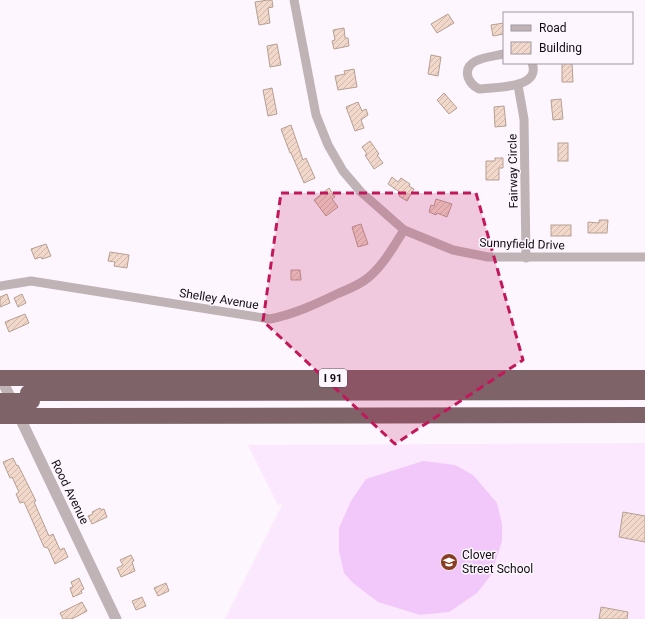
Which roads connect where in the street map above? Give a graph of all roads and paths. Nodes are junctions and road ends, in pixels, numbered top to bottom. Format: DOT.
graph roads {
  1 [pos="294,0"];
  2 [pos="503,54"];
  3 [pos="532,64"];
  4 [pos="518,85"];
  5 [pos="404,230"];
  6 [pos="645,257"];
  7 [pos="526,258"];
  8 [pos="0,286"];
  9 [pos="0,377"];
  10 [pos="645,378"];
  11 [pos="645,392"];
  12 [pos="0,393"];
  13 [pos="30,397"];
  14 [pos="645,400"];
  15 [pos="0,401"];
  16 [pos="645,415"];
  17 [pos="0,416"];
  18 [pos="115,619"];
  1 -- 5 [label="street, Sunnyfield Drive"];
  2 -- 4 [label="street"];
  3 -- 4 [label="street"];
  4 -- 7 [label="street, Fairway Circle"];
  5 -- 7 [label="street, Sunnyfield Drive"];
  5 -- 8 [label="street, Shelley Avenue"];
  6 -- 7 [label="street, Sunnyfield Drive"];
  9 -- 10 [label="highway, I 91, bridge"];
  9 -- 18 [label="street, Rood Avenue"];
  11 -- 13 [label="highway"];
  12 -- 13 [label="highway"];
  13 -- 14 [label="highway"];
  13 -- 15 [label="highway, bridge"];
  16 -- 17 [label="highway, bridge"];
}
